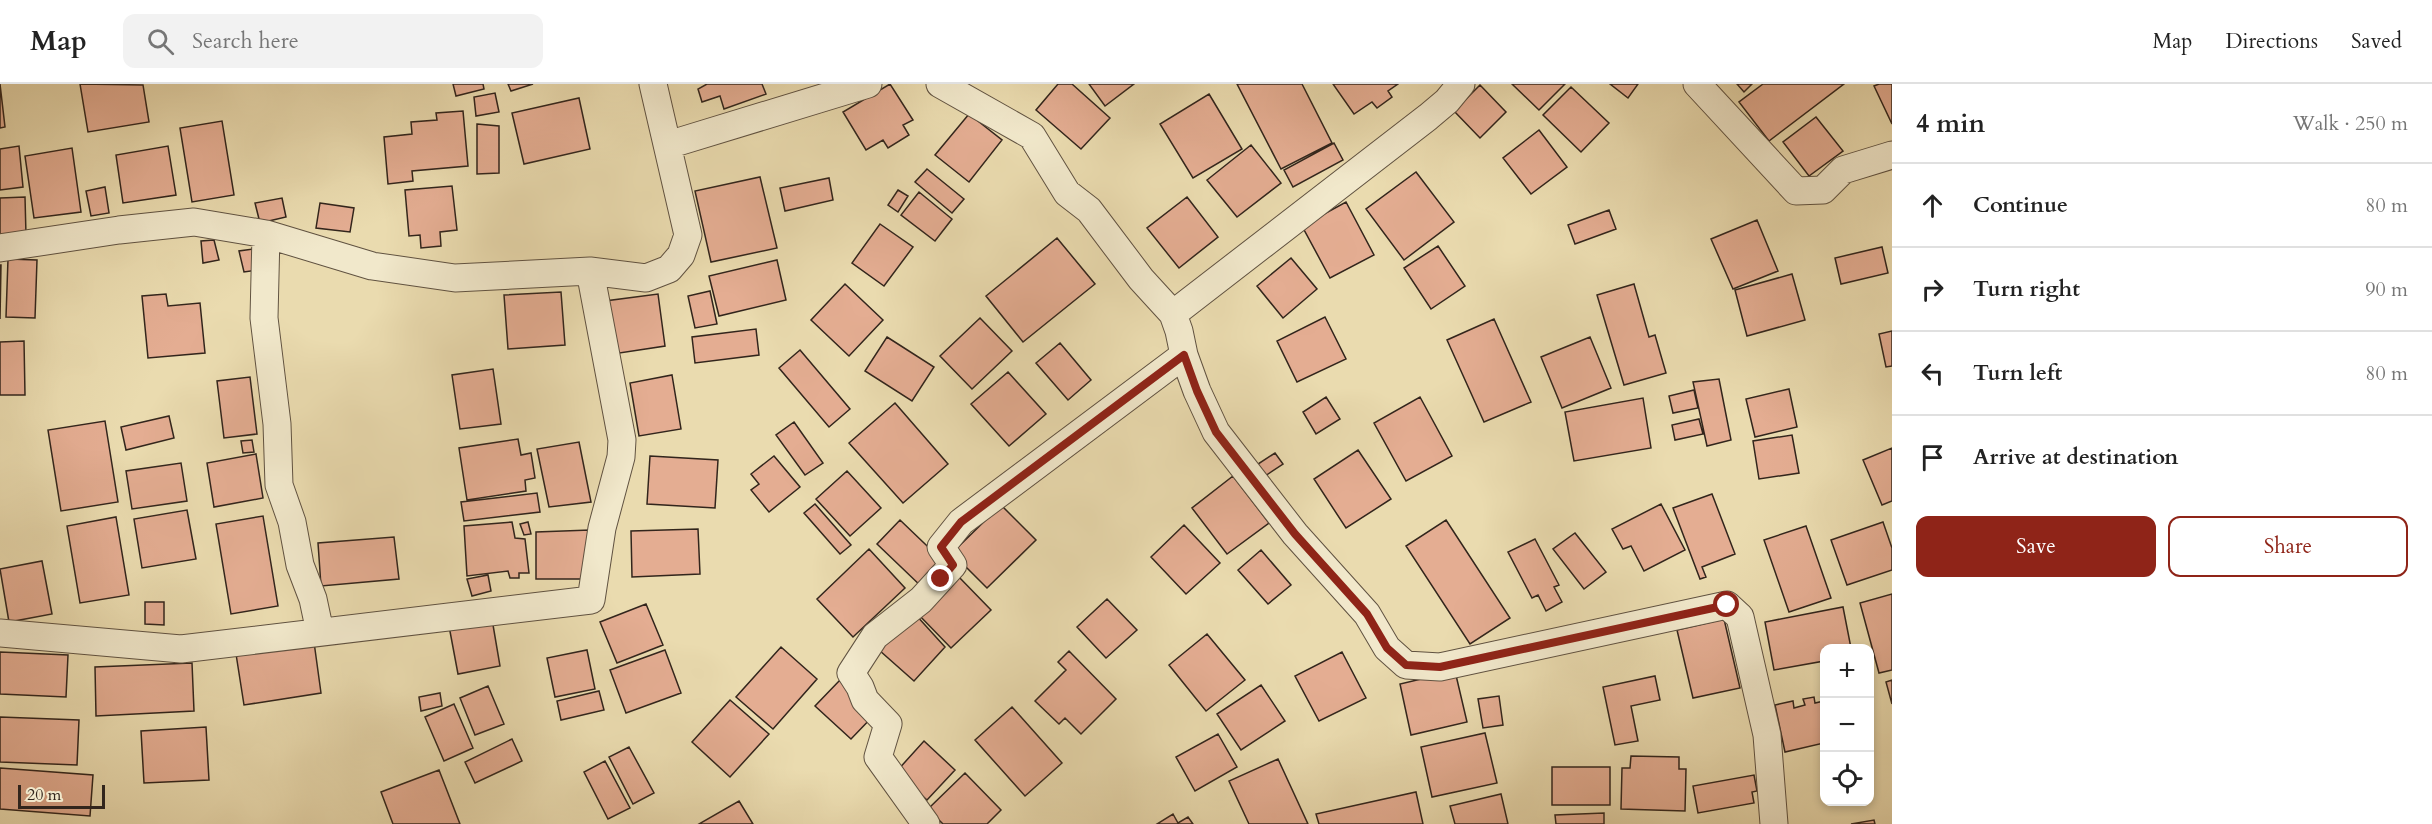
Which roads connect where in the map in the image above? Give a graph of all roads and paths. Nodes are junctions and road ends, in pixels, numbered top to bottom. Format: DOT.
graph roads {
  1 [pos="652,84"];
  2 [pos="868,84"];
  3 [pos="940,84"];
  4 [pos="1461,84"];
  5 [pos="1697,84"];
  6 [pos="668,145"];
  7 [pos="1892,155"];
  8 [pos="266,234"];
  9 [pos="0,248"];
  10 [pos="590,272"];
  11 [pos="1173,314"];
  12 [pos="1184,355"];
  13 [pos="320,632"];
  14 [pos="0,633"];
  15 [pos="926,824"];
  16 [pos="1774,824"];
  1 -- 6 [label="street"];
  2 -- 6 [label="street"];
  3 -- 11 [label="street"];
  4 -- 11 [label="street"];
  5 -- 7 [label="street"];
  6 -- 10 [label="street"];
  8 -- 9 [label="street"];
  8 -- 10 [label="street"];
  8 -- 13 [label="street"];
  10 -- 13 [label="street"];
  11 -- 12 [label="street"];
  12 -- 15 [label="street"];
  12 -- 16 [label="street"];
  13 -- 14 [label="street"];
}
